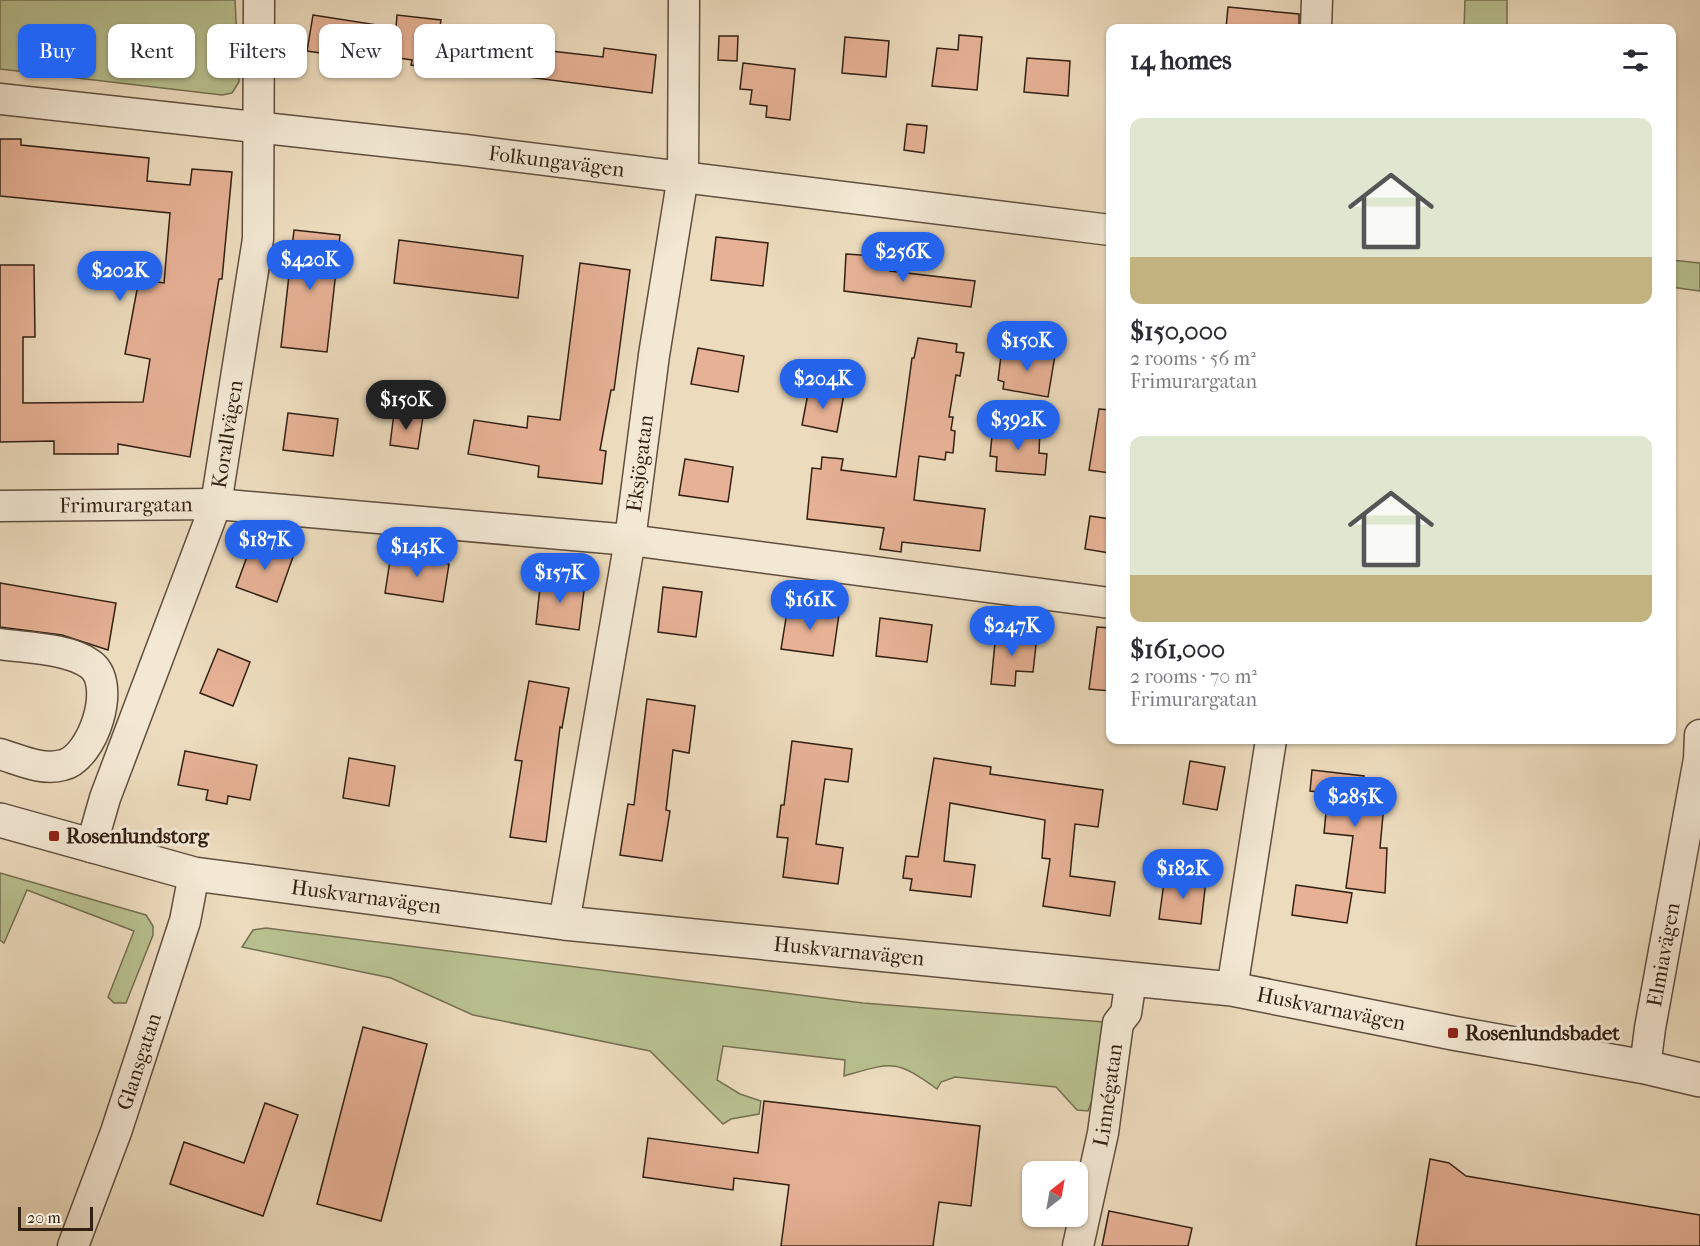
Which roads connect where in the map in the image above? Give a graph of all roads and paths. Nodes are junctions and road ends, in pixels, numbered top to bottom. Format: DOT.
graph roads {
  1 [pos="259,0"];
  2 [pos="684,0"];
  3 [pos="1317,0"];
  4 [pos="1316,24"];
  5 [pos="0,99"];
  6 [pos="258,126"];
  7 [pos="683,176"];
  8 [pos="1106,229"];
  9 [pos="216,504"];
  10 [pos="0,506"];
  11 [pos="630,540"];
  12 [pos="1106,602"];
  13 [pos="0,644"];
  14 [pos="1700,735"];
  15 [pos="1270,744"];
  16 [pos="0,754"];
  17 [pos="0,820"];
  18 [pos="91,847"];
  19 [pos="194,874"];
  20 [pos="564,923"];
  21 [pos="1131,980"];
  22 [pos="1232,989"];
  23 [pos="1646,1067"];
  24 [pos="1700,1080"];
  25 [pos="73,1246"];
  26 [pos="1078,1246"];
  1 -- 6 [label="street, Korallvägen"];
  2 -- 7 [label="street, Eksjögatan"];
  3 -- 4 [label="street"];
  5 -- 6 [label="street, Folkungavägen"];
  6 -- 7 [label="street, Folkungavägen"];
  6 -- 9 [label="street, Korallvägen"];
  7 -- 8 [label="street, Folkungavägen"];
  7 -- 11 [label="street, Eksjögatan"];
  9 -- 10 [label="street, Frimurargatan"];
  9 -- 11 [label="street, Frimurargatan"];
  9 -- 18 [label="street, Korallvägen"];
  11 -- 12 [label="street, Frimurargatan"];
  11 -- 20 [label="street, Eksjögatan"];
  13 -- 16 [label="street"];
  14 -- 23 [label="street, Elmiavägen"];
  15 -- 22 [label="street"];
  17 -- 18 [label="street, Huskvarnavägen"];
  18 -- 19 [label="street, Huskvarnavägen"];
  19 -- 20 [label="street, Huskvarnavägen"];
  19 -- 25 [label="street, Glansgatan"];
  20 -- 21 [label="street, Huskvarnavägen"];
  21 -- 22 [label="street, Huskvarnavägen"];
  21 -- 26 [label="street, Linnégatan"];
  22 -- 23 [label="street, Huskvarnavägen"];
  23 -- 24 [label="street, Huskvarnavägen"];
}
